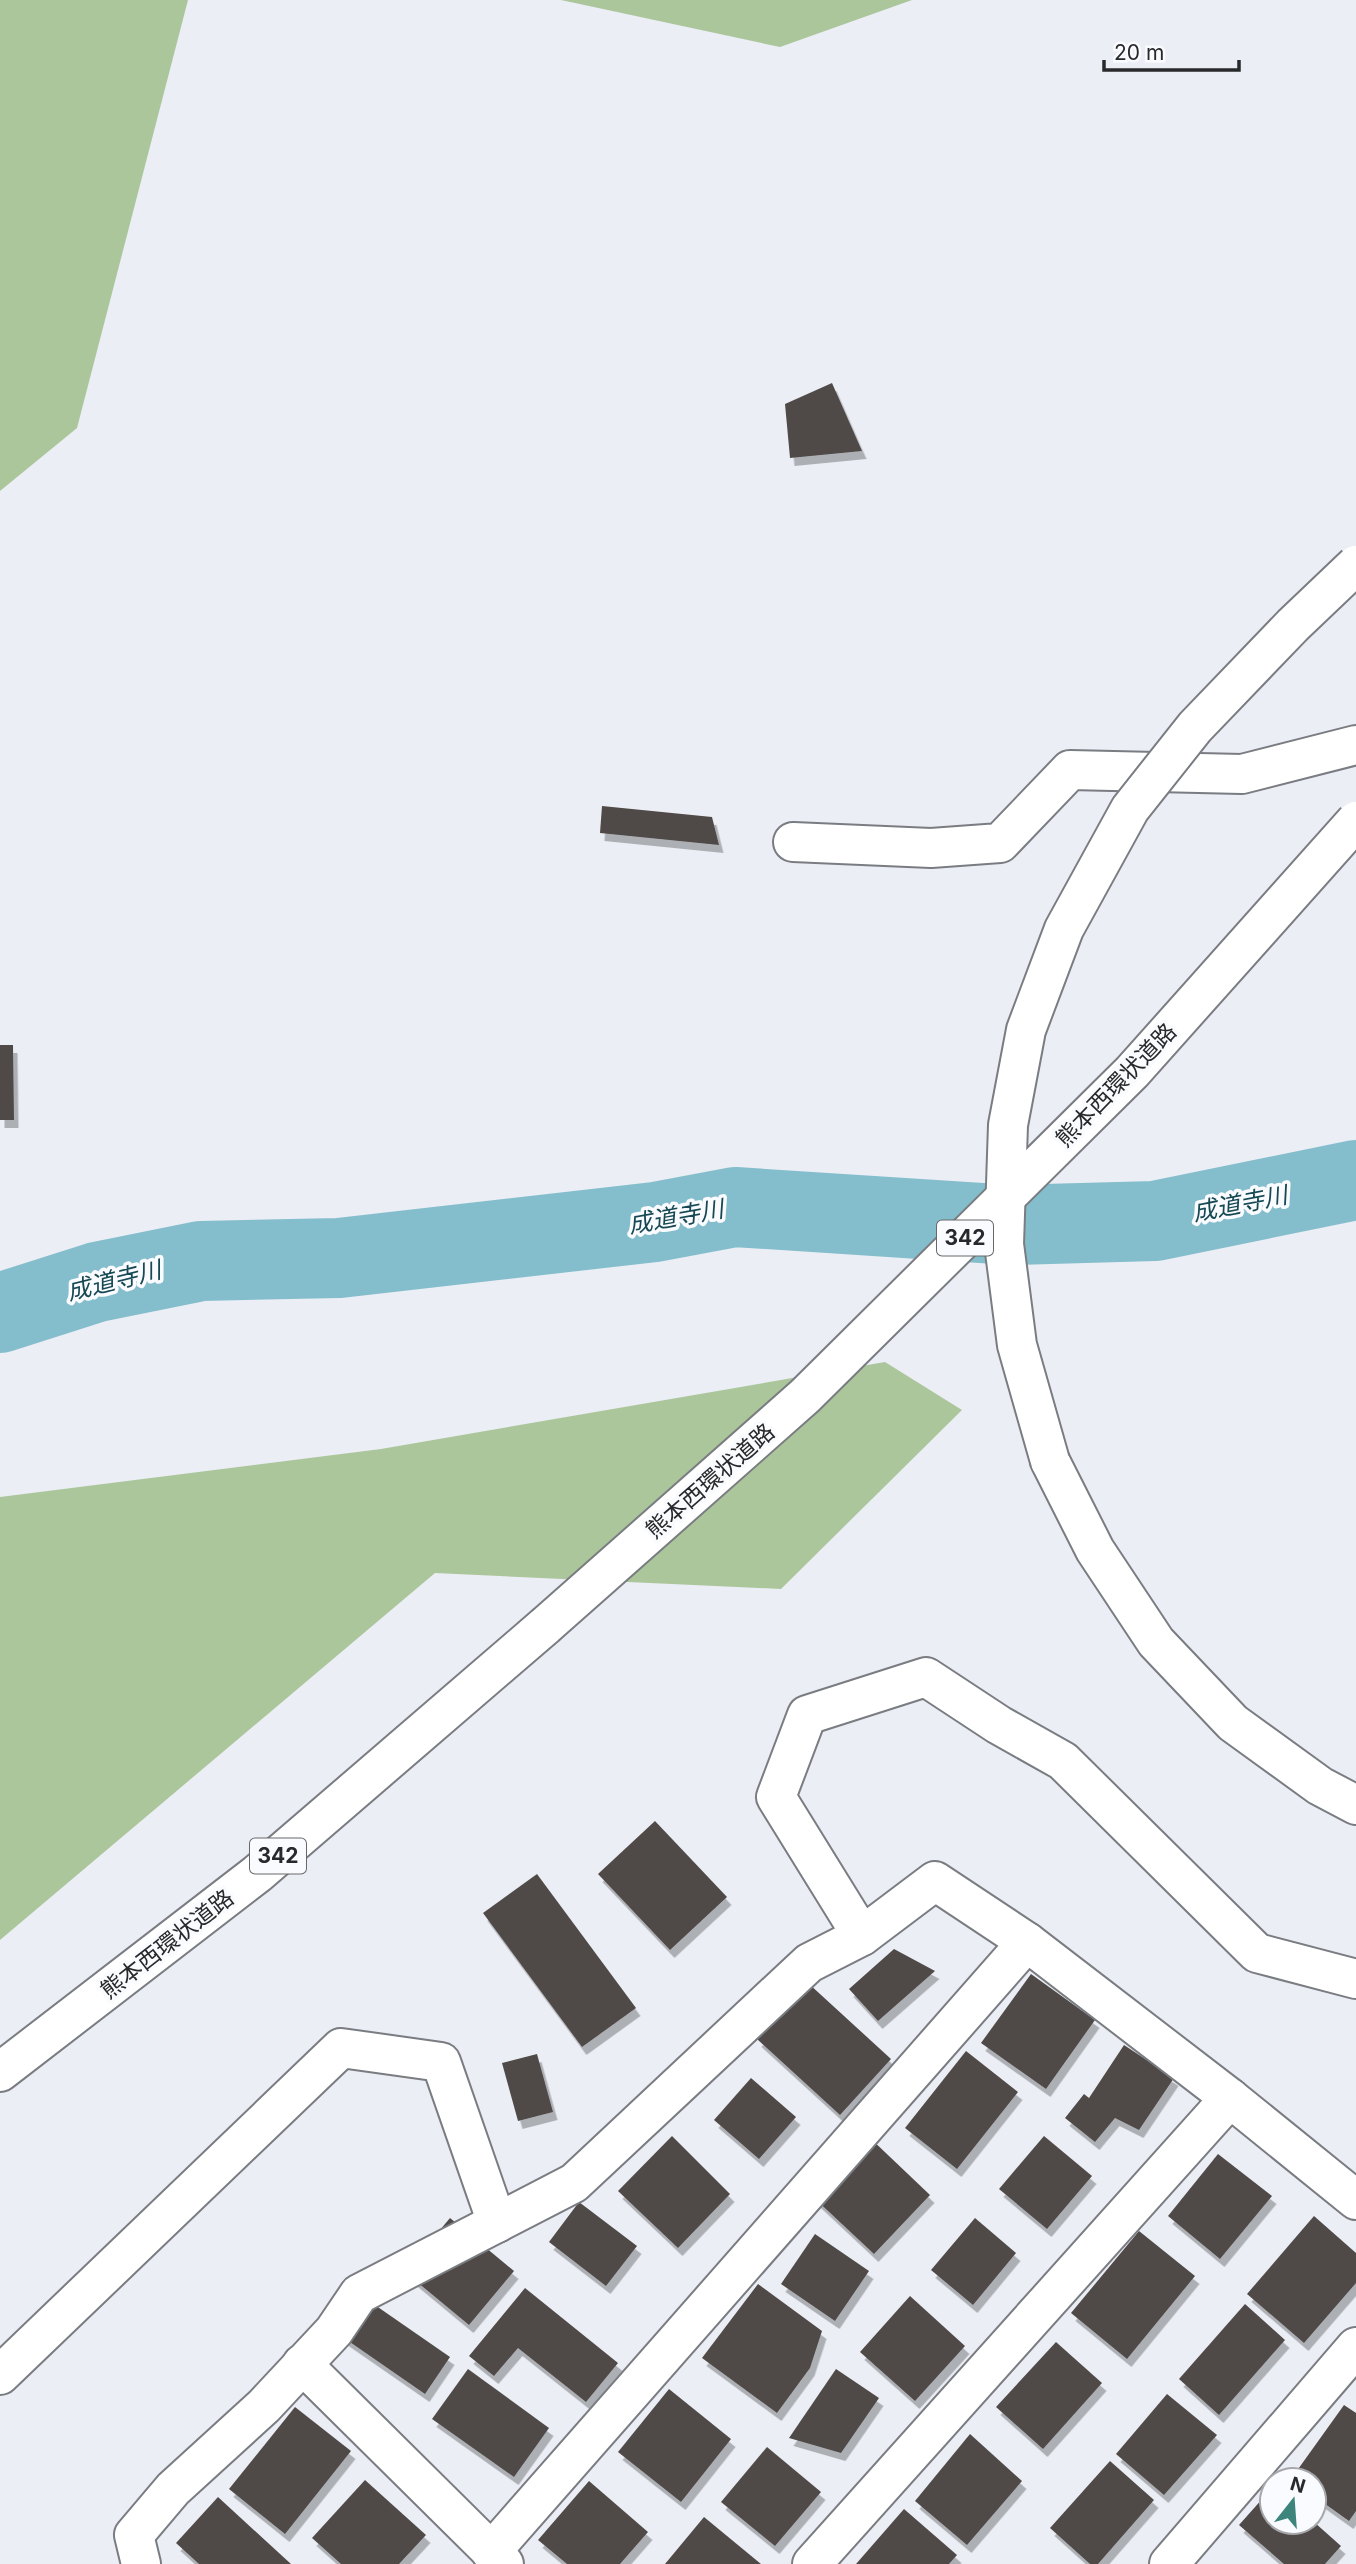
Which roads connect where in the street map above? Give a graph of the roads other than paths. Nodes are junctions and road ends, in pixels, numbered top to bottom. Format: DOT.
graph roads {
  1 [pos="1356,565"];
  2 [pos="1356,745"];
  3 [pos="1356,821"];
  4 [pos="793,842"];
  5 [pos="1356,1805"];
  6 [pos="862,1936"];
  7 [pos="1027,1942"];
  8 [pos="1356,1979"];
  9 [pos="0,2071"];
  10 [pos="1230,2098"];
  11 [pos="1356,2200"];
  12 [pos="497,2224"];
  13 [pos="1356,2347"];
  14 [pos="6,2358"];
  15 [pos="302,2364"];
  16 [pos="498,2558"];
  17 [pos="141,2564"];
  18 [pos="812,2564"];
  19 [pos="1170,2564"];
  1 -- 5 [label="main road, bridge"];
  2 -- 4 [label="main road"];
  3 -- 9 [label="main road, 熊本西環状道路 / 342, bridge"];
  6 -- 7 [label="main road"];
  6 -- 8 [label="main road"];
  6 -- 12 [label="main road"];
  7 -- 10 [label="main road"];
  7 -- 16 [label="main road"];
  10 -- 11 [label="main road"];
  10 -- 18 [label="main road"];
  12 -- 14 [label="main road"];
  12 -- 15 [label="main road"];
  13 -- 19 [label="main road"];
  15 -- 16 [label="main road"];
  15 -- 17 [label="main road"];
}
